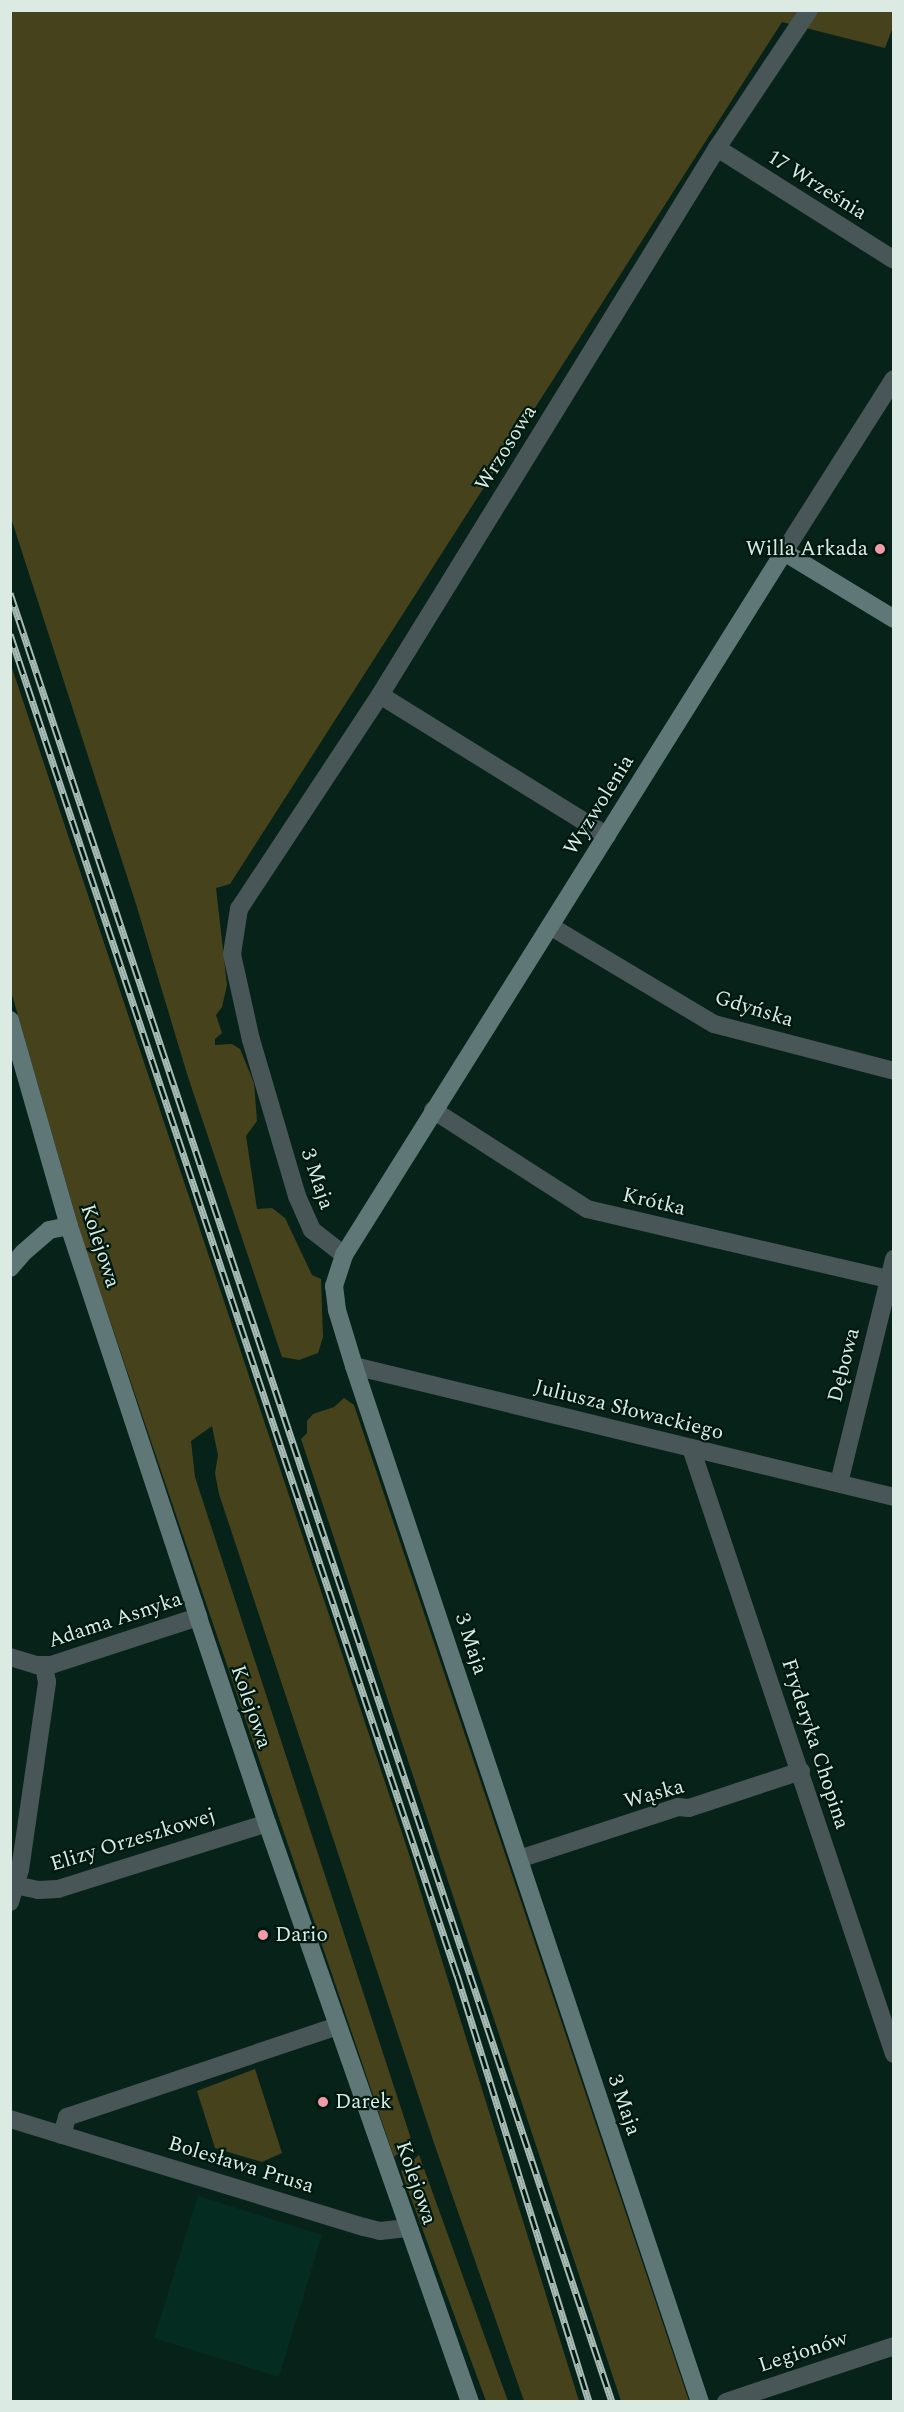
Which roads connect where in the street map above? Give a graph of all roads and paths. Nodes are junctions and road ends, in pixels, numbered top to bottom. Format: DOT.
graph roads {
  1 [pos="809,10"];
  2 [pos="717,148"];
  3 [pos="894,260"];
  4 [pos="894,379"];
  5 [pos="784,552"];
  6 [pos="894,619"];
  7 [pos="380,695"];
  8 [pos="607,836"];
  9 [pos="239,909"];
  10 [pos="550,926"];
  11 [pos="10,1020"];
  12 [pos="894,1071"];
  13 [pos="433,1110"];
  14 [pos="69,1226"];
  15 [pos="344,1255"];
  16 [pos="894,1258"];
  17 [pos="10,1268"];
  18 [pos="888,1279"];
  19 [pos="354,1366"];
  20 [pos="691,1448"];
  21 [pos="839,1483"];
  22 [pos="894,1497"];
  23 [pos="198,1617"];
  24 [pos="10,1657"];
  25 [pos="44,1666"];
  26 [pos="801,1771"];
  27 [pos="267,1823"];
  28 [pos="519,1859"];
  29 [pos="12,1891"];
  30 [pos="337,2026"];
  31 [pos="894,2054"];
  32 [pos="10,2119"];
  33 [pos="62,2135"];
  34 [pos="408,2228"];
  35 [pos="894,2346"];
  36 [pos="470,2402"];
  37 [pos="700,2402"];
  38 [pos="726,2402"];
  1 -- 2 [label="street, Wrzosowa"];
  2 -- 3 [label="street, 17 Września"];
  2 -- 7 [label="street, Wrzosowa"];
  4 -- 5 [label="street, Wyzwolenia"];
  5 -- 6 [label="street"];
  5 -- 8 [label="street, Wyzwolenia"];
  7 -- 8 [label="street"];
  7 -- 9 [label="street, Wrzosowa"];
  8 -- 10 [label="street, Wyzwolenia"];
  9 -- 15 [label="street, 3 Maja"];
  10 -- 12 [label="street, Gdyńska"];
  10 -- 13 [label="street, Wyzwolenia"];
  11 -- 14 [label="street, Kolejowa"];
  13 -- 15 [label="street, Wyzwolenia"];
  13 -- 18 [label="street, Krótka"];
  14 -- 17 [label="street"];
  14 -- 23 [label="street, Kolejowa"];
  15 -- 19 [label="street, 3 Maja"];
  16 -- 18 [label="street, Dębowa"];
  18 -- 21 [label="street, Dębowa"];
  19 -- 20 [label="street, Juliusza Słowackiego"];
  19 -- 28 [label="street, 3 Maja"];
  20 -- 21 [label="street, Juliusza Słowackiego"];
  20 -- 26 [label="street, Fryderyka Chopina"];
  21 -- 22 [label="street, Juliusza Słowackiego"];
  23 -- 25 [label="street, Adama Asnyka"];
  23 -- 27 [label="street, Kolejowa"];
  24 -- 25 [label="street, Adama Asnyka"];
  25 -- 29 [label="street"];
  26 -- 28 [label="street, Wąska"];
  26 -- 31 [label="street, Fryderyka Chopina"];
  27 -- 29 [label="street, Elizy Orzeszkowej"];
  27 -- 30 [label="street, Kolejowa"];
  28 -- 37 [label="street, 3 Maja"];
  30 -- 33 [label="street"];
  30 -- 34 [label="street, Kolejowa"];
  32 -- 33 [label="street, Bolesława Prusa"];
  33 -- 34 [label="street, Bolesława Prusa"];
  34 -- 36 [label="street, Kolejowa"];
  35 -- 38 [label="street, Legionów"];
}
